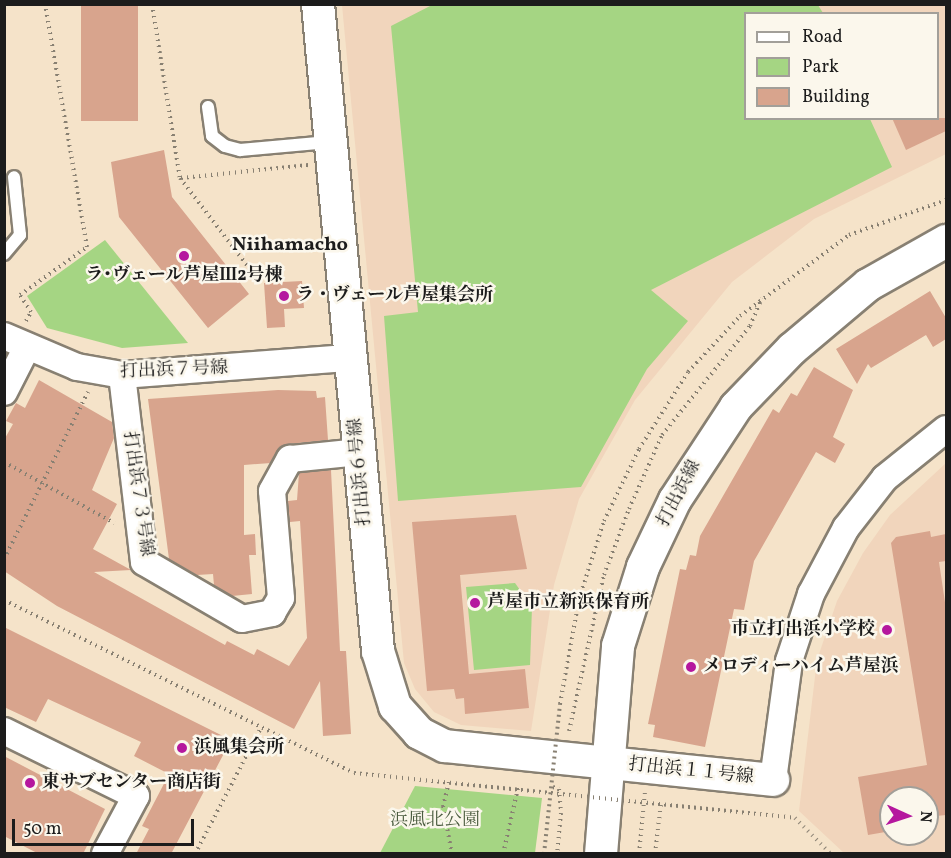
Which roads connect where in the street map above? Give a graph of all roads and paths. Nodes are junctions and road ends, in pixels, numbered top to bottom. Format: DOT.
graph roads {
  1 [pos="45,4"];
  2 [pos="152,4"];
  3 [pos="318,4"];
  4 [pos="208,107"];
  5 [pos="331,152"];
  6 [pos="14,177"];
  7 [pos="180,178"];
  8 [pos="946,241"];
  9 [pos="4,254"];
  10 [pos="259,281"];
  11 [pos="19,336"];
  12 [pos="350,358"];
  13 [pos="122,375"];
  14 [pos="91,386"];
  15 [pos="4,392"];
  16 [pos="946,429"];
  17 [pos="359,452"];
  18 [pos="4,462"];
  19 [pos="44,483"];
  20 [pos="141,538"];
  21 [pos="4,559"];
  22 [pos="4,600"];
  23 [pos="560,704"];
  24 [pos="261,728"];
  25 [pos="4,731"];
  26 [pos="610,764"];
  27 [pos="647,767"];
  28 [pos="773,780"];
  29 [pos="449,782"];
  30 [pos="544,784"];
  31 [pos="518,788"];
  32 [pos="550,790"];
  33 [pos="661,803"];
  34 [pos="105,854"];
  35 [pos="195,854"];
  36 [pos="452,854"];
  37 [pos="503,854"];
  38 [pos="544,854"];
  39 [pos="557,854"];
  40 [pos="601,854"];
  41 [pos="639,854"];
  42 [pos="655,854"];
  43 [pos="831,854"];
  1 -- 11 [label="path"];
  2 -- 7 [label="path"];
  3 -- 5 [label="street, 打出浜６号線"];
  4 -- 5 [label="lane"];
  5 -- 7 [label="path"];
  5 -- 12 [label="street, 打出浜６号線"];
  6 -- 9 [label="lane"];
  7 -- 10 [label="path"];
  8 -- 26 [label="street, 打出浜線"];
  11 -- 13 [label="street, 打出浜７号線"];
  11 -- 15 [label="street"];
  12 -- 13 [label="street, 打出浜７号線"];
  12 -- 17 [label="street, 打出浜６号線"];
  13 -- 20 [label="street, 打出浜７３号線"];
  14 -- 19 [label="path"];
  16 -- 28 [label="street"];
  17 -- 20 [label="street, 打出浜７３号線"];
  17 -- 26 [label="street, 打出浜６号線"];
  18 -- 19 [label="path"];
  19 -- 20 [label="path"];
  19 -- 21 [label="path"];
  22 -- 24 [label="path"];
  23 -- 32 [label="path, bridge"];
  24 -- 29 [label="path, bridge"];
  24 -- 35 [label="path"];
  25 -- 34 [label="street"];
  26 -- 27 [label="street, 打出浜１１号線"];
  26 -- 40 [label="street, 打出浜線"];
  27 -- 28 [label="street, 打出浜１１号線"];
  27 -- 41 [label="path"];
  29 -- 31 [label="path, bridge"];
  29 -- 36 [label="path"];
  30 -- 39 [label="path"];
  31 -- 32 [label="path, bridge"];
  31 -- 37 [label="path"];
  32 -- 33 [label="path, bridge"];
  32 -- 38 [label="path, bridge"];
  33 -- 42 [label="path"];
  33 -- 43 [label="path, bridge"];
}
